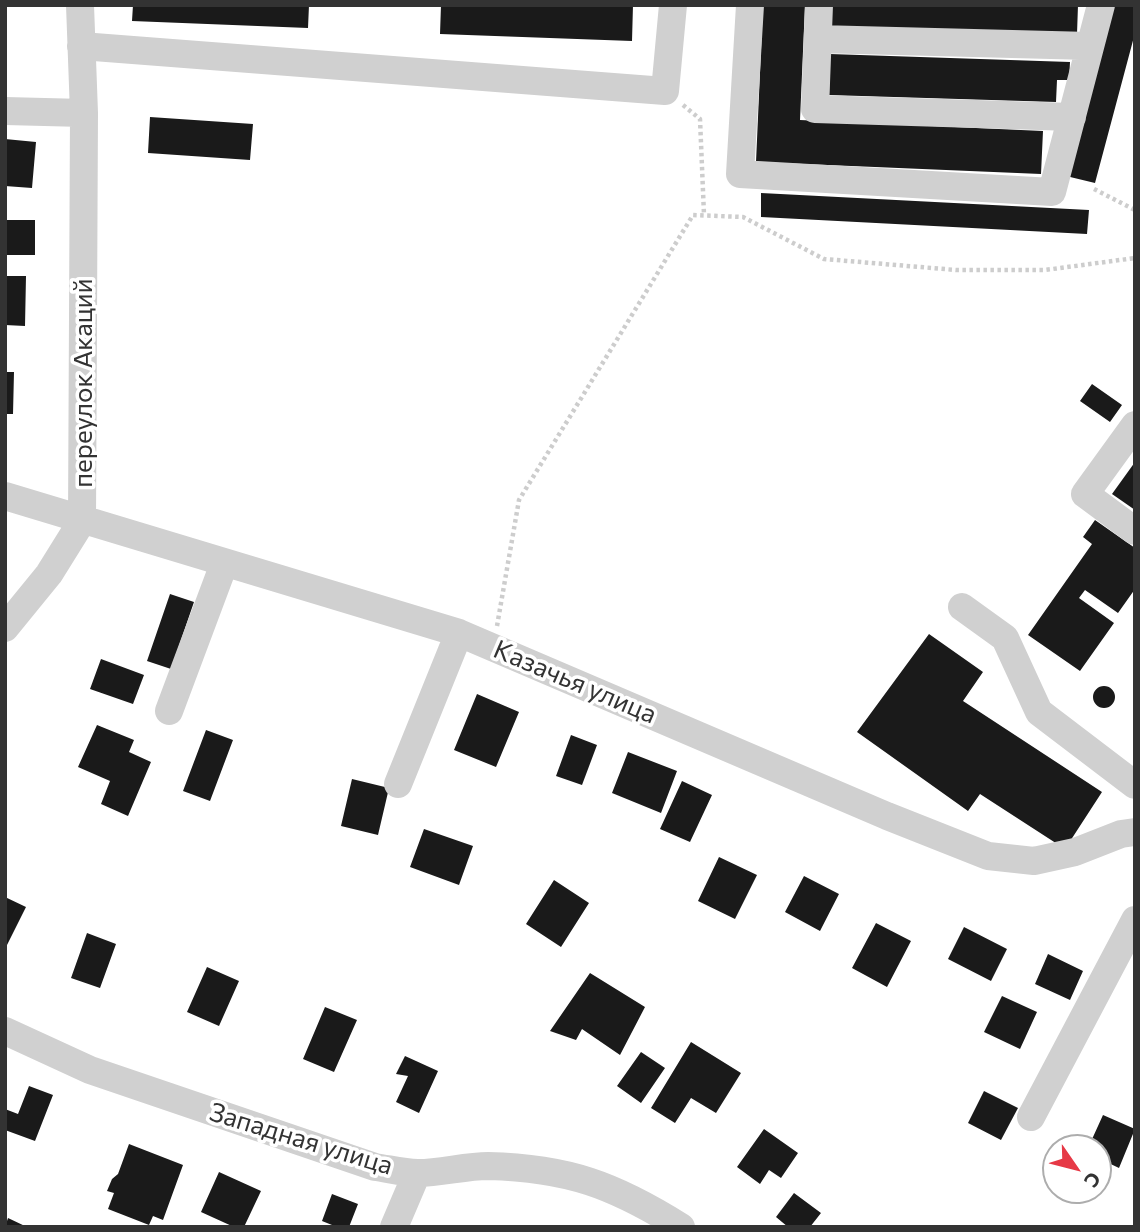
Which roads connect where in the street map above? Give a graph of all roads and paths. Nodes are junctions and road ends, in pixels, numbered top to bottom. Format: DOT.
graph roads {
  1 [pos="80,5"];
  2 [pos="673,5"];
  3 [pos="750,5"];
  4 [pos="819,5"];
  5 [pos="1101,5"];
  6 [pos="818,40"];
  7 [pos="81,46"];
  8 [pos="1090,46"];
  9 [pos="666,92"];
  10 [pos="5,111"];
  11 [pos="84,113"];
  12 [pos="1072,117"];
  13 [pos="1094,189"];
  14 [pos="1135,210"];
  15 [pos="704,215"];
  16 [pos="1135,258"];
  17 [pos="1135,425"];
  18 [pos="5,496"];
  19 [pos="82,521"];
  20 [pos="1135,531"];
  21 [pos="224,564"];
  22 [pos="962,607"];
  23 [pos="5,628"];
  24 [pos="459,633"];
  25 [pos="493,647"];
  26 [pos="169,711"];
  27 [pos="398,784"];
  28 [pos="1135,785"];
  29 [pos="1135,832"];
  30 [pos="1135,920"];
  31 [pos="5,1031"];
  32 [pos="1031,1117"];
  33 [pos="417,1173"];
  34 [pos="394,1227"];
  35 [pos="681,1227"];
  1 -- 7 [label="street, переулок Акаций"];
  2 -- 9 [label="street"];
  3 -- 12 [label="street"];
  4 -- 6 [label="street"];
  5 -- 8 [label="street"];
  6 -- 8 [label="street"];
  6 -- 12 [label="street"];
  7 -- 9 [label="street"];
  7 -- 11 [label="street, переулок Акаций"];
  8 -- 12 [label="street"];
  9 -- 15 [label="path"];
  10 -- 11 [label="street"];
  11 -- 19 [label="street, переулок Акаций"];
  13 -- 14 [label="path"];
  15 -- 16 [label="path"];
  15 -- 25 [label="path"];
  17 -- 20 [label="street"];
  18 -- 19 [label="street, Казачья улица"];
  19 -- 21 [label="street, Казачья улица"];
  19 -- 23 [label="street, переулок Акаций"];
  21 -- 24 [label="street, Казачья улица"];
  21 -- 26 [label="street"];
  22 -- 28 [label="street"];
  24 -- 25 [label="street, Казачья улица"];
  24 -- 27 [label="street"];
  25 -- 29 [label="street, Казачья улица"];
  30 -- 32 [label="street"];
  31 -- 33 [label="street, Западная улица"];
  33 -- 34 [label="street"];
  33 -- 35 [label="street, Западная улица"];
}
